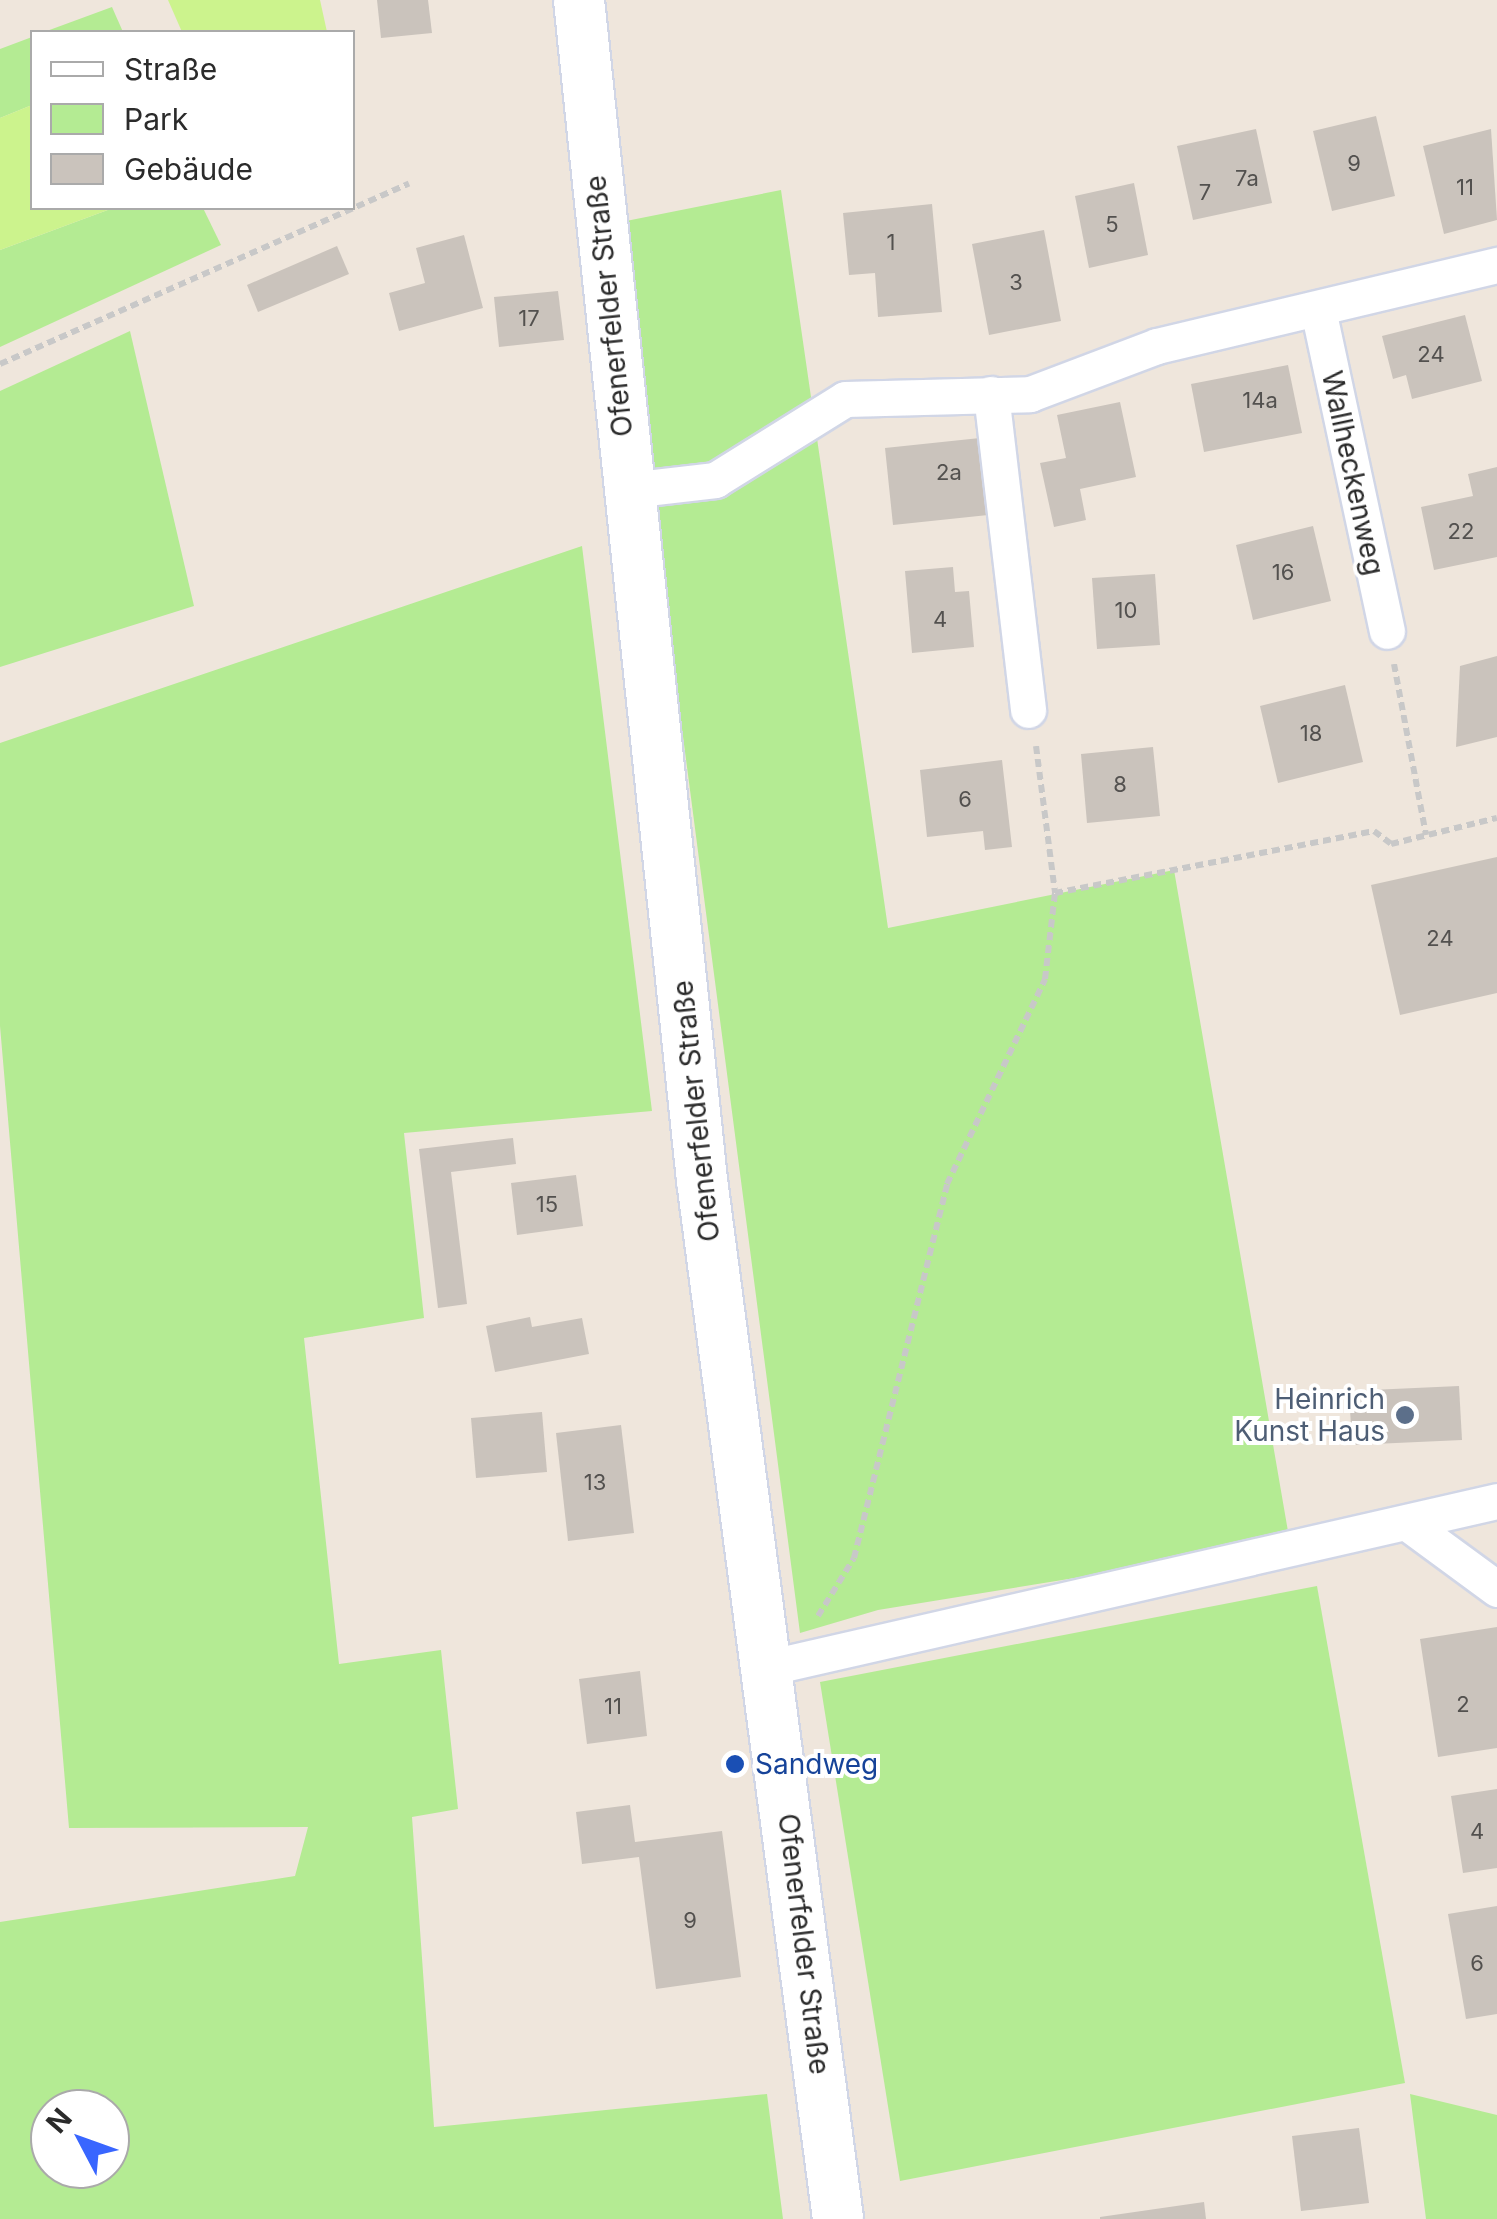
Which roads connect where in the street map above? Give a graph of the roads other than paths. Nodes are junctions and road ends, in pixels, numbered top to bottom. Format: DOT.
graph roads {
  1 [pos="579,0"];
  2 [pos="1497,266"];
  3 [pos="1319,314"];
  4 [pos="991,394"];
  5 [pos="629,490"];
  6 [pos="1387,632"];
  7 [pos="1028,710"];
  8 [pos="1497,1501"];
  9 [pos="1410,1525"];
  10 [pos="1497,1589"];
  11 [pos="777,1665"];
  12 [pos="838,2219"];
  1 -- 5 [label="street, Ofenerfelder Straße"];
  2 -- 3 [label="street"];
  3 -- 4 [label="street"];
  3 -- 6 [label="street, Wallheckenweg"];
  4 -- 5 [label="street"];
  4 -- 7 [label="street"];
  5 -- 11 [label="street, Ofenerfelder Straße"];
  8 -- 9 [label="street"];
  9 -- 10 [label="street"];
  9 -- 11 [label="street"];
  11 -- 12 [label="street, Ofenerfelder Straße"];
}
